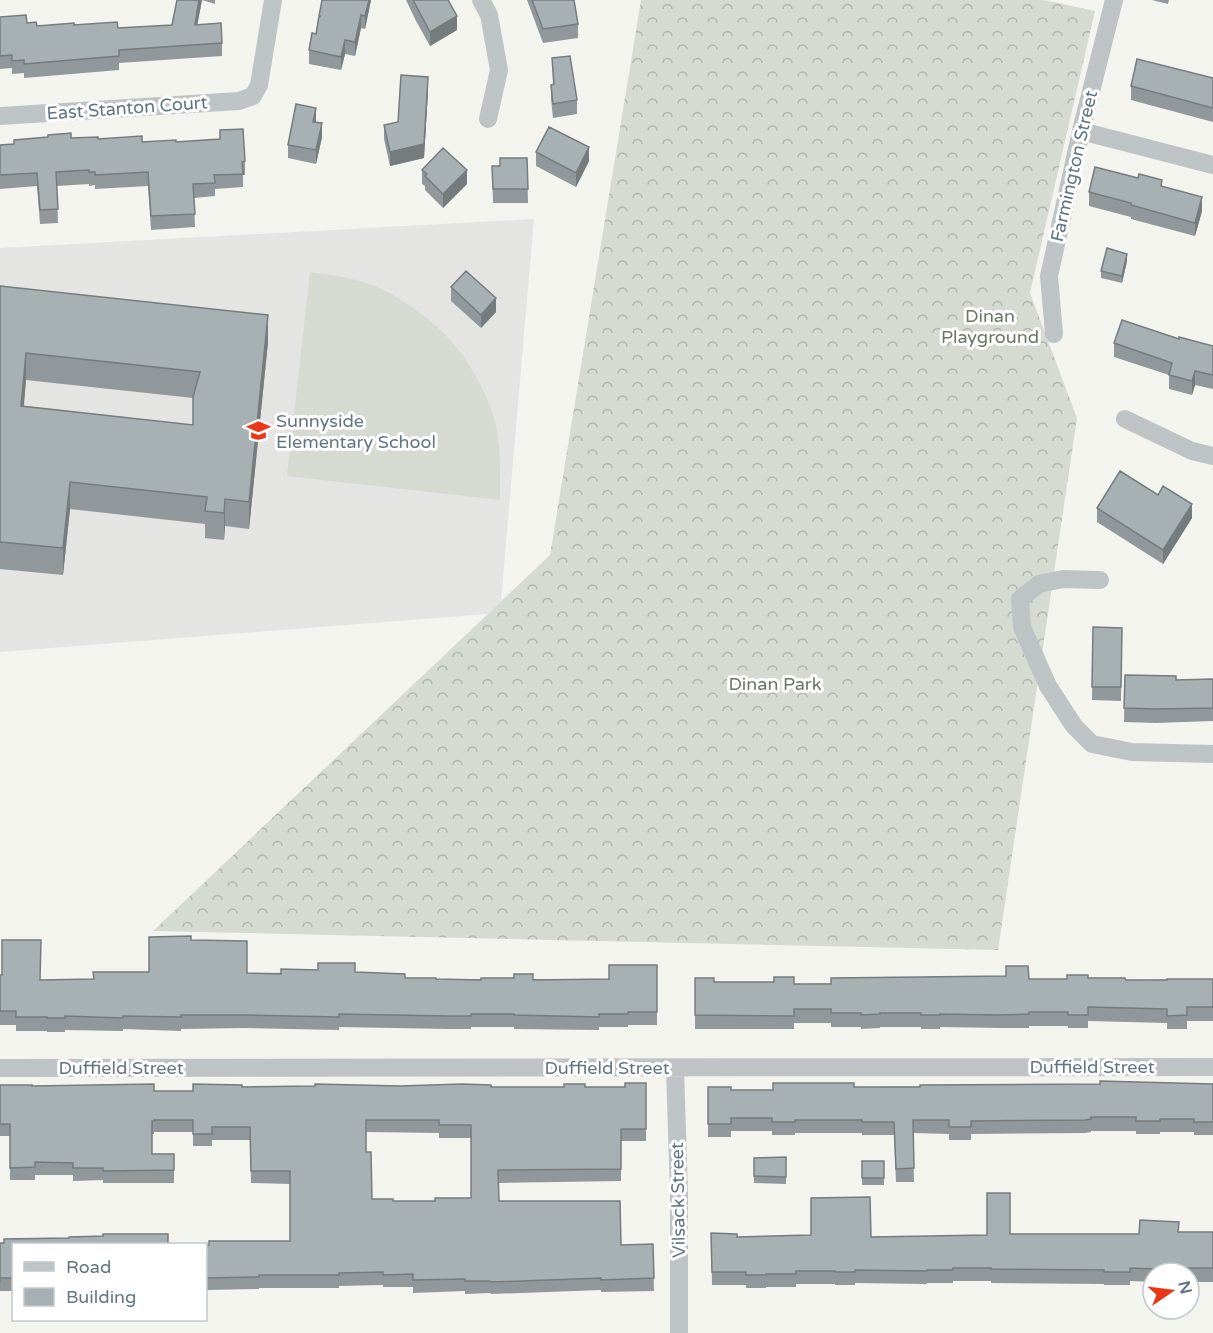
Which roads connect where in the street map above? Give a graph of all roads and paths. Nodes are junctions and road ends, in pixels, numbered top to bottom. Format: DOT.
graph roads {
  1 [pos="273,0"];
  2 [pos="481,0"];
  3 [pos="1114,0"];
  4 [pos="0,116"];
  5 [pos="488,119"];
  6 [pos="1081,131"];
  7 [pos="1213,165"];
  8 [pos="1054,334"];
  9 [pos="1125,418"];
  10 [pos="1213,456"];
  11 [pos="1100,580"];
  12 [pos="1213,754"];
  13 [pos="1213,1067"];
  14 [pos="0,1068"];
  15 [pos="675,1068"];
  16 [pos="679,1333"];
  1 -- 4 [label="street, East Stanton Court"];
  2 -- 5 [label="street"];
  3 -- 6 [label="street, Farmington Street"];
  6 -- 7 [label="street"];
  6 -- 8 [label="street, Farmington Street"];
  9 -- 10 [label="street"];
  11 -- 12 [label="street"];
  13 -- 15 [label="street, Duffield Street"];
  14 -- 15 [label="street, Duffield Street"];
  15 -- 16 [label="street, Vilsack Street"];
}
